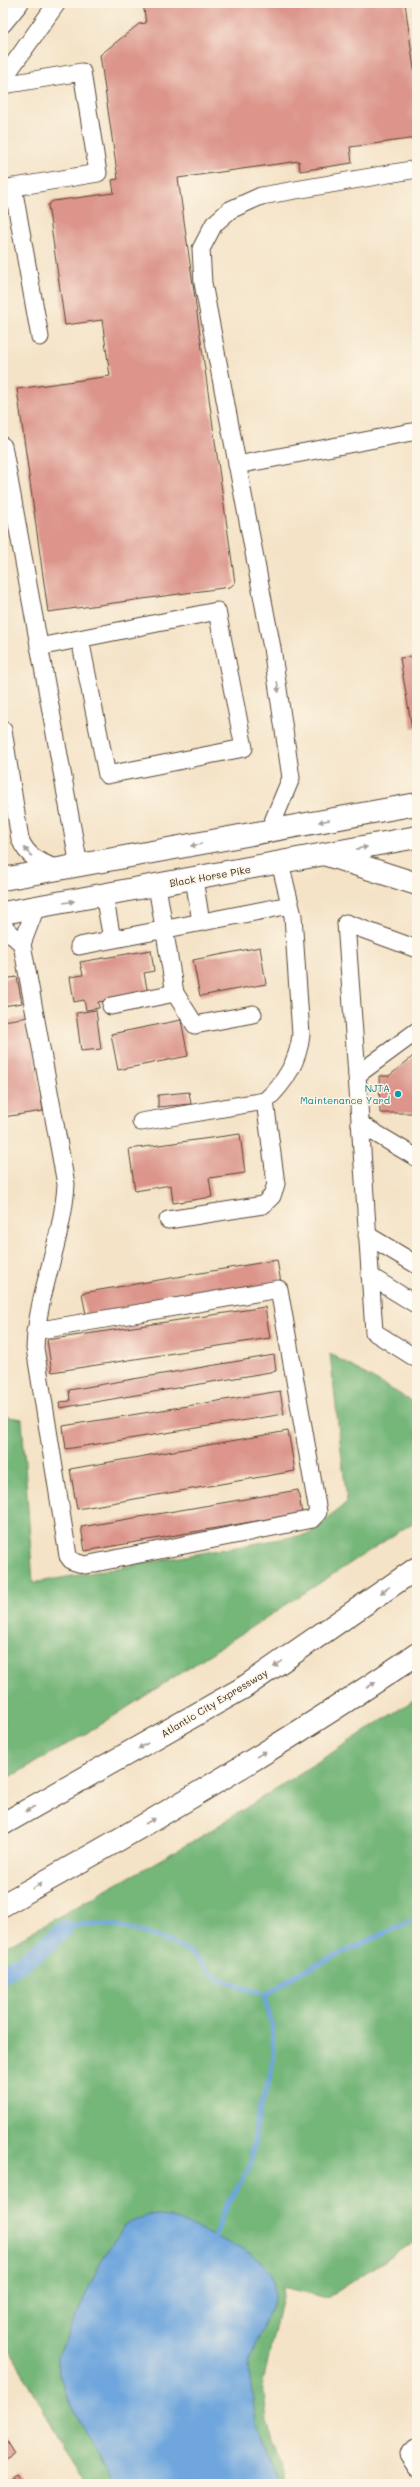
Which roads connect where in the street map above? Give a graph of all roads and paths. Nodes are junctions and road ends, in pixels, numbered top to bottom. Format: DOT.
graph roads {
  1 [pos="20,3"];
  2 [pos="56,3"];
  3 [pos="3,24"];
  4 [pos="3,79"];
  5 [pos="3,85"];
  6 [pos="417,169"];
  7 [pos="8,188"];
  8 [pos="40,337"];
  9 [pos="417,431"];
  10 [pos="3,446"];
  11 [pos="237,465"];
  12 [pos="80,639"];
  13 [pos="39,647"];
  14 [pos="3,730"];
  15 [pos="417,804"];
  16 [pos="10,821"];
  17 [pos="269,831"];
  18 [pos="417,837"];
  19 [pos="326,855"];
  20 [pos="280,863"];
  21 [pos="79,866"];
  22 [pos="57,870"];
  23 [pos="3,879"];
  24 [pos="194,879"];
  25 [pos="417,884"];
  26 [pos="157,886"];
  27 [pos="104,895"];
  28 [pos="290,905"];
  29 [pos="36,908"];
  30 [pos="3,913"];
  31 [pos="201,922"];
  32 [pos="3,926"];
  33 [pos="164,929"];
  34 [pos="112,940"];
  35 [pos="22,944"];
  36 [pos="79,946"];
  37 [pos="417,948"];
  38 [pos="175,993"];
  39 [pos="111,1006"];
  40 [pos="253,1014"];
  41 [pos="417,1031"];
  42 [pos="357,1075"];
  43 [pos="265,1101"];
  44 [pos="141,1122"];
  45 [pos="360,1124"];
  46 [pos="417,1158"];
  47 [pos="168,1220"];
  48 [pos="368,1235"];
  49 [pos="417,1265"];
  50 [pos="370,1276"];
  51 [pos="417,1305"];
  52 [pos="35,1331"];
  53 [pos="417,1359"];
  54 [pos="417,1568"];
  55 [pos="417,1654"];
  56 [pos="3,1824"];
  57 [pos="3,1905"];
  58 [pos="417,2448"];
  59 [pos="417,2467"];
  1 -- 3 [label="lane"];
  2 -- 4 [label="lane"];
  5 -- 7 [label="lane"];
  6 -- 11 [label="lane"];
  7 -- 8 [label="lane"];
  9 -- 11 [label="lane"];
  10 -- 13 [label="lane"];
  11 -- 17 [label="lane, one-way"];
  12 -- 12 [label="lane"];
  12 -- 13 [label="lane"];
  13 -- 21 [label="lane"];
  14 -- 16 [label="lane"];
  15 -- 17 [label="highway, one-way"];
  22 -- 16 [label="lane, one-way"];
  17 -- 21 [label="highway, one-way"];
  19 -- 18 [label="highway, Black Horse Pike, one-way"];
  19 -- 20 [label="highway, Black Horse Pike"];
  19 -- 25 [label="highway"];
  20 -- 24 [label="highway, Black Horse Pike"];
  20 -- 28 [label="lane"];
  21 -- 22 [label="highway"];
  22 -- 23 [label="highway"];
  24 -- 26 [label="highway, Black Horse Pike"];
  24 -- 31 [label="lane"];
  26 -- 27 [label="highway, Black Horse Pike"];
  26 -- 33 [label="lane"];
  29 -- 27 [label="highway, Black Horse Pike, one-way"];
  27 -- 34 [label="lane"];
  28 -- 31 [label="lane"];
  28 -- 43 [label="lane"];
  29 -- 30 [label="highway, Black Horse Pike"];
  29 -- 35 [label="lane"];
  31 -- 33 [label="lane"];
  32 -- 35 [label="lane"];
  33 -- 34 [label="lane"];
  33 -- 38 [label="lane"];
  34 -- 36 [label="lane"];
  35 -- 52 [label="lane"];
  37 -- 42 [label="lane"];
  38 -- 39 [label="lane"];
  38 -- 40 [label="lane"];
  41 -- 42 [label="lane"];
  42 -- 45 [label="lane"];
  43 -- 44 [label="lane"];
  43 -- 47 [label="lane"];
  45 -- 46 [label="lane"];
  45 -- 48 [label="lane"];
  48 -- 49 [label="lane"];
  48 -- 50 [label="lane"];
  50 -- 51 [label="lane"];
  50 -- 53 [label="lane"];
  52 -- 52 [label="lane"];
  54 -- 56 [label="highway, Atlantic City Expressway, one-way"];
  57 -- 55 [label="highway, one-way"];
  58 -- 59 [label="lane"];
}
